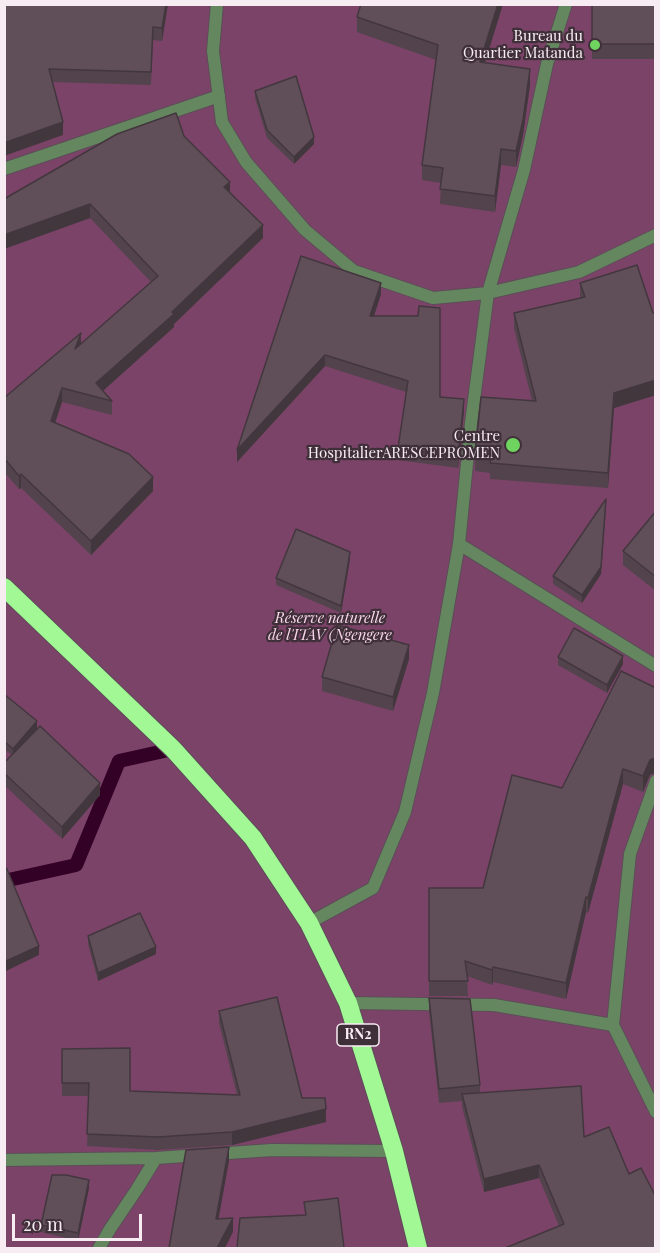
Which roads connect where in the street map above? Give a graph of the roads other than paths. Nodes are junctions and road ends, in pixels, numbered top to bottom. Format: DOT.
graph roads {
  1 [pos="217,4"];
  2 [pos="566,4"];
  3 [pos="219,96"];
  4 [pos="4,169"];
  5 [pos="656,235"];
  6 [pos="488,293"];
  7 [pos="459,544"];
  8 [pos="4,587"];
  9 [pos="656,666"];
  10 [pos="656,781"];
  11 [pos="309,923"];
  12 [pos="348,1003"];
  13 [pos="613,1025"];
  14 [pos="656,1112"];
  15 [pos="394,1151"];
  16 [pos="156,1158"];
  17 [pos="4,1160"];
  18 [pos="99,1248"];
  19 [pos="418,1248"];
  1 -- 3 [label="street"];
  2 -- 6 [label="street"];
  3 -- 4 [label="street"];
  3 -- 6 [label="street"];
  5 -- 6 [label="street"];
  6 -- 7 [label="street"];
  7 -- 9 [label="street"];
  7 -- 11 [label="street"];
  8 -- 11 [label="highway, RN2"];
  10 -- 13 [label="street"];
  11 -- 12 [label="highway, RN2"];
  12 -- 13 [label="street"];
  12 -- 15 [label="highway, RN2"];
  13 -- 14 [label="street"];
  15 -- 16 [label="street"];
  15 -- 19 [label="highway, RN2"];
  16 -- 17 [label="street"];
  16 -- 18 [label="street"];
}
